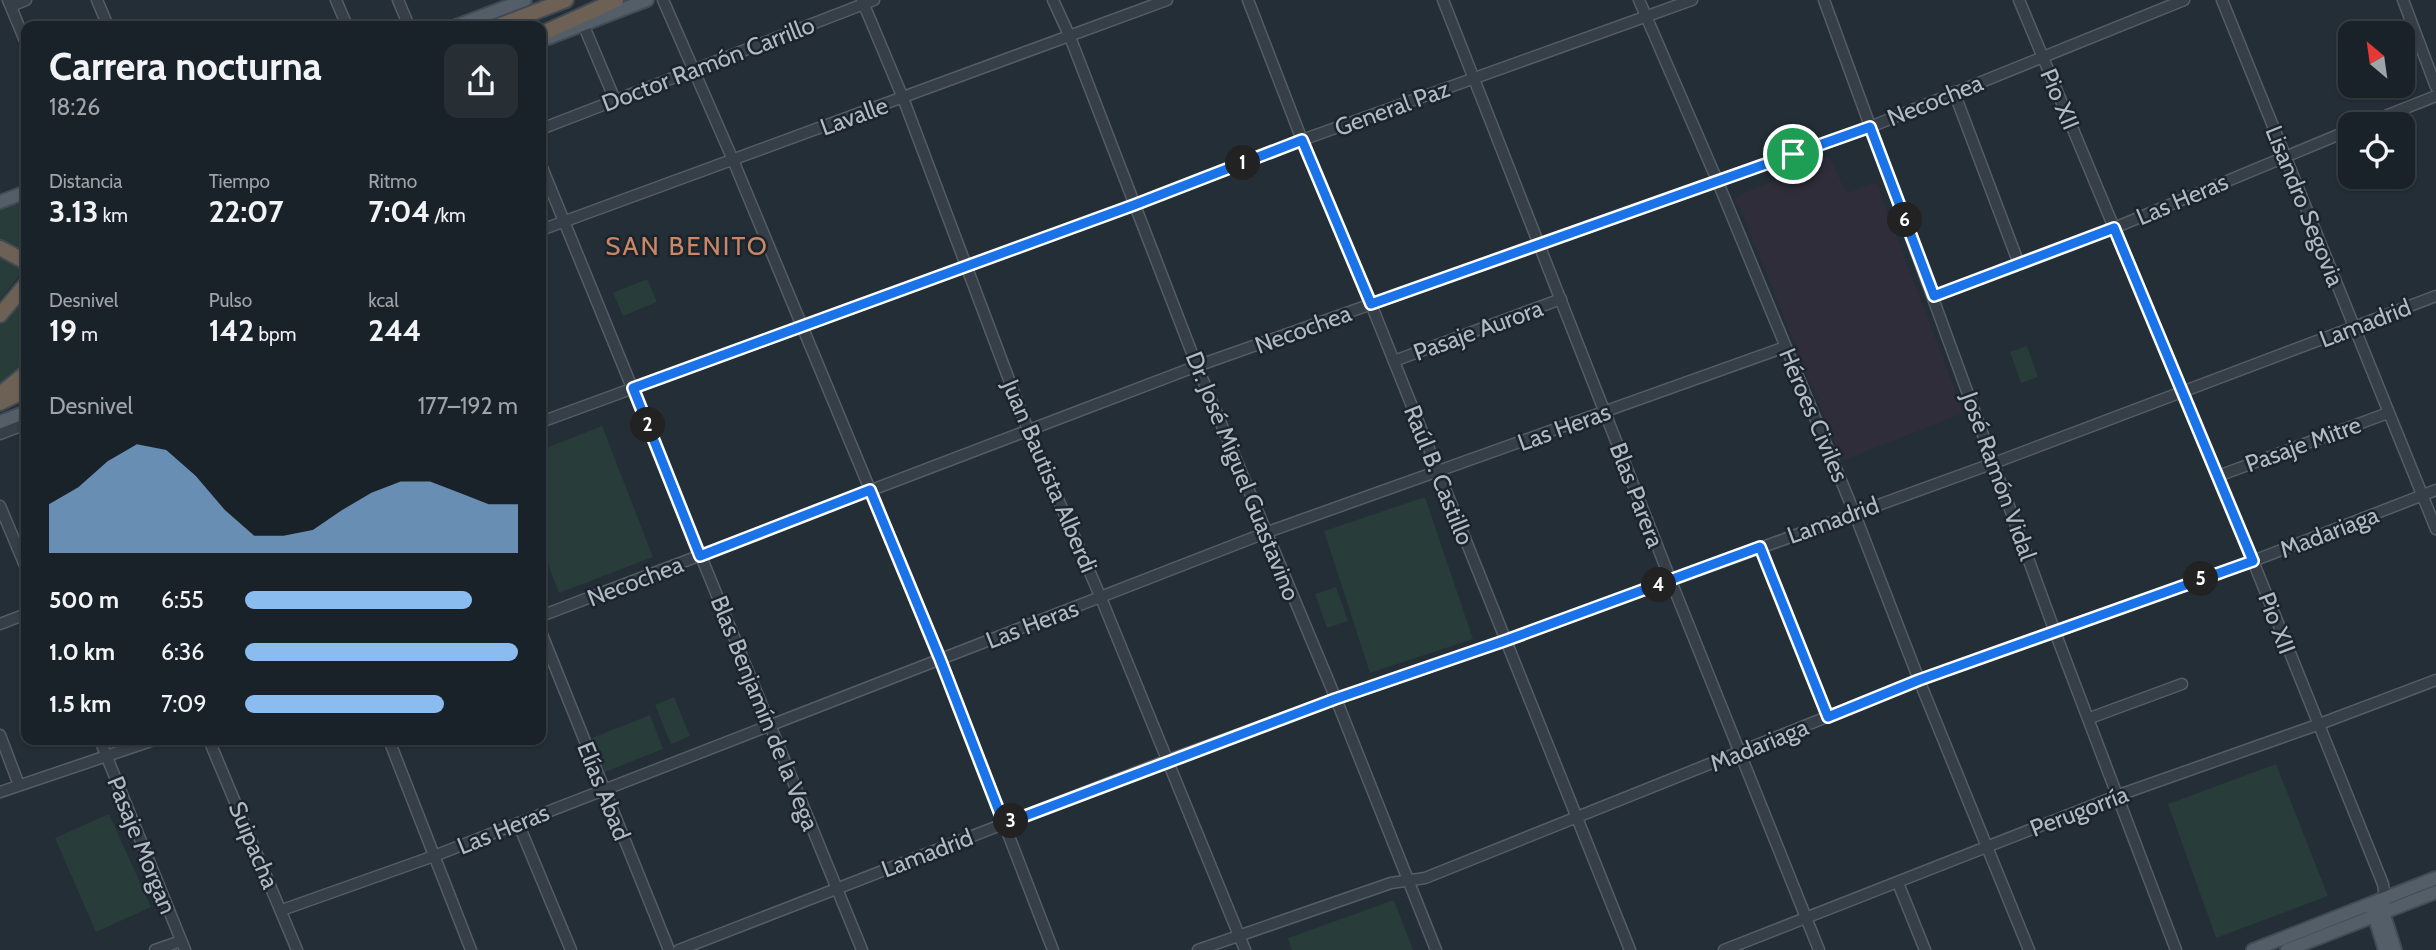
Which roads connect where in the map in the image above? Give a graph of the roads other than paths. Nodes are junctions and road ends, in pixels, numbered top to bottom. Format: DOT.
graph roads {
  1 [pos="26,0"];
  2 [pos="97,0"];
  3 [pos="336,0"];
  4 [pos="398,0"];
  5 [pos="525,0"];
  6 [pos="546,0"];
  7 [pos="566,0"];
  8 [pos="600,0"];
  9 [pos="616,0"];
  10 [pos="648,0"];
  11 [pos="663,0"];
  12 [pos="874,0"];
  13 [pos="1053,0"];
  14 [pos="1167,0"];
  15 [pos="1248,0"];
  16 [pos="1443,0"];
  17 [pos="1639,0"];
  18 [pos="1692,0"];
  19 [pos="1824,0"];
  20 [pos="2019,0"];
  21 [pos="2184,0"];
  22 [pos="2222,0"];
  23 [pos="2403,0"];
  24 [pos="863,2"];
  25 [pos="10,3"];
  26 [pos="1646,17"];
  27 [pos="106,21"];
  28 [pos="345,21"];
  29 [pos="407,21"];
  30 [pos="469,21"];
  31 [pos="506,21"];
  32 [pos="510,21"];
  33 [pos="546,21"];
  34 [pos="583,24"];
  35 [pos="21,30"];
  36 [pos="546,32"];
  37 [pos="1070,37"];
  38 [pos="546,38"];
  39 [pos="2042,57"];
  40 [pos="695,69"];
  41 [pos="1474,79"];
  42 [pos="2436,88"];
  43 [pos="1954,92"];
  44 [pos="2436,96"];
  45 [pos="903,98"];
  46 [pos="615,100"];
  47 [pos="2395,112"];
  48 [pos="546,127"];
  49 [pos="1870,127"];
  50 [pos="2338,135"];
  51 [pos="1302,140"];
  52 [pos="2286,156"];
  53 [pos="733,160"];
  54 [pos="546,177"];
  55 [pos="1717,180"];
  56 [pos="21,194"];
  57 [pos="0,202"];
  58 [pos="1134,205"];
  59 [pos="565,221"];
  60 [pos="546,228"];
  61 [pos="2114,228"];
  62 [pos="1540,244"];
  63 [pos="0,248"];
  64 [pos="21,259"];
  65 [pos="2019,264"];
  66 [pos="965,267"];
  67 [pos="21,290"];
  68 [pos="1934,296"];
  69 [pos="2436,296"];
  70 [pos="1562,299"];
  71 [pos="1371,304"];
  72 [pos="0,315"];
  73 [pos="802,326"];
  74 [pos="2354,328"];
  75 [pos="1785,347"];
  76 [pos="1394,361"];
  77 [pos="1197,366"];
  78 [pos="21,377"];
  79 [pos="633,388"];
  80 [pos="21,392"];
  81 [pos="2183,392"];
  82 [pos="0,394"];
  83 [pos="0,403"];
  84 [pos="1605,412"];
  85 [pos="2388,413"];
  86 [pos="21,414"];
  87 [pos="546,420"];
  88 [pos="0,422"];
  89 [pos="21,426"];
  90 [pos="1028,429"];
  91 [pos="0,434"];
  92 [pos="1994,463"];
  93 [pos="1439,472"];
  94 [pos="2218,476"];
  95 [pos="870,490"];
  96 [pos="2436,490"];
  97 [pos="2422,495"];
  98 [pos="0,506"];
  99 [pos="1854,512"];
  100 [pos="2436,529"];
  101 [pos="1265,533"];
  102 [pos="1760,547"];
  103 [pos="21,556"];
  104 [pos="700,556"];
  105 [pos="2253,561"];
  106 [pos="1671,581"];
  107 [pos="1101,598"];
  108 [pos="546,614"];
  109 [pos="21,616"];
  110 [pos="0,624"];
  111 [pos="2055,632"];
  112 [pos="1504,641"];
  113 [pos="546,645"];
  114 [pos="940,659"];
  115 [pos="1919,680"];
  116 [pos="2436,680"];
  117 [pos="2182,684"];
  118 [pos="1335,699"];
  119 [pos="1828,717"];
  120 [pos="2090,719"];
  121 [pos="770,725"];
  122 [pos="2317,725"];
  123 [pos="0,735"];
  124 [pos="102,745"];
  125 [pos="138,745"];
  126 [pos="211,745"];
  127 [pos="391,745"];
  128 [pos="1740,752"];
  129 [pos="106,755"];
  130 [pos="1168,760"];
  131 [pos="19,785"];
  132 [pos="603,790"];
  133 [pos="0,792"];
  134 [pos="2119,795"];
  135 [pos="1576,819"];
  136 [pos="517,823"];
  137 [pos="1004,824"];
  138 [pos="1988,846"];
  139 [pos="434,856"];
  140 [pos="2436,878"];
  141 [pos="1408,881"];
  142 [pos="1898,883"];
  143 [pos="837,888"];
  144 [pos="2436,892"];
  145 [pos="2378,907"];
  146 [pos="282,910"];
  147 [pos="1807,918"];
  148 [pos="1239,936"];
  149 [pos="183,945"];
  150 [pos="155,950"];
  151 [pos="297,950"];
  152 [pos="471,950"];
  153 [pos="571,950"];
  154 [pos="668,950"];
  155 [pos="679,950"];
  156 [pos="862,950"];
  157 [pos="1053,950"];
  158 [pos="1198,950"];
  159 [pos="1245,950"];
  160 [pos="1436,950"];
  161 [pos="1630,950"];
  162 [pos="1724,950"];
  163 [pos="1819,950"];
  164 [pos="1925,950"];
  165 [pos="2029,950"];
  166 [pos="2176,950"];
  167 [pos="2253,950"];
  168 [pos="2287,950"];
  169 [pos="2385,950"];
  170 [pos="2395,950"];
  1 -- 25 [label="street"];
  2 -- 27 [label="street"];
  3 -- 28 [label="street"];
  4 -- 29 [label="street"];
  5 -- 30 [label="main road"];
  6 -- 31 [label="highway"];
  7 -- 32 [label="highway"];
  8 -- 33 [label="highway"];
  9 -- 36 [label="highway"];
  10 -- 34 [label="main road"];
  11 -- 40 [label="street"];
  12 -- 24 [label="street, Doctor Ramón Carrillo"];
  13 -- 37 [label="street, Dr. José Miguel Guastavino"];
  14 -- 37 [label="street, Lavalle"];
  15 -- 51 [label="street, Raúl B. Castillo"];
  16 -- 41 [label="street, Blas Parera"];
  17 -- 26 [label="street, Héroes Civiles"];
  18 -- 26 [label="street, General Paz"];
  19 -- 49 [label="street, José Ramón Vidal"];
  20 -- 39 [label="street, Pio XII"];
  21 -- 39 [label="street, Necochea"];
  22 -- 52 [label="street, Lisandro Segovia"];
  23 -- 42 [label="street"];
  24 -- 40 [label="street, Doctor Ramón Carrillo"];
  24 -- 45 [label="street, Juan Bautista Alberdi"];
  25 -- 35 [label="street"];
  26 -- 41 [label="street, General Paz"];
  26 -- 55 [label="street, Héroes Civiles"];
  34 -- 38 [label="main road"];
  34 -- 46 [label="street"];
  37 -- 45 [label="street, Lavalle"];
  37 -- 58 [label="street, Dr. José Miguel Guastavino"];
  39 -- 43 [label="street, Necochea"];
  39 -- 61 [label="street, Pio XII"];
  40 -- 46 [label="street, Doctor Ramón Carrillo"];
  40 -- 53 [label="street"];
  41 -- 51 [label="street, General Paz"];
  41 -- 62 [label="street, Blas Parera"];
  43 -- 49 [label="street, Necochea"];
  43 -- 65 [label="street"];
  44 -- 47 [label="street"];
  45 -- 53 [label="street, Lavalle"];
  45 -- 66 [label="street, Juan Bautista Alberdi"];
  46 -- 48 [label="street, Doctor Ramón Carrillo"];
  49 -- 55 [label="street, Necochea"];
  49 -- 68 [label="street, José Ramón Vidal"];
  50 -- 52 [label="street, Las Heras"];
  51 -- 58 [label="street, General Paz"];
  51 -- 71 [label="street, Raúl B. Castillo"];
  52 -- 61 [label="street, Las Heras"];
  52 -- 74 [label="street, Lisandro Segovia"];
  53 -- 59 [label="street, Lavalle"];
  53 -- 73 [label="street"];
  54 -- 59 [label="street, Blas Benjamín de la Vega"];
  55 -- 62 [label="street, Necochea"];
  55 -- 75 [label="street, Héroes Civiles"];
  56 -- 57 [label="main road"];
  58 -- 66 [label="street, General Paz"];
  58 -- 77 [label="street, Dr. José Miguel Guastavino"];
  59 -- 60 [label="street, Lavalle"];
  59 -- 79 [label="street, Blas Benjamín de la Vega"];
  61 -- 65 [label="street, Las Heras"];
  61 -- 81 [label="street, Pio XII"];
  62 -- 70 [label="street, Blas Parera"];
  62 -- 71 [label="street, Necochea"];
  63 -- 64 [label="highway"];
  65 -- 68 [label="street, Las Heras"];
  66 -- 73 [label="street, General Paz"];
  66 -- 90 [label="street, Juan Bautista Alberdi"];
  67 -- 72 [label="highway"];
  68 -- 92 [label="street, José Ramón Vidal"];
  69 -- 74 [label="street, Lamadrid"];
  70 -- 76 [label="street, Pasaje Aurora"];
  70 -- 84 [label="street, Blas Parera"];
  71 -- 76 [label="street, Raúl B. Castillo"];
  71 -- 77 [label="street, Necochea"];
  73 -- 79 [label="street, General Paz"];
  73 -- 95 [label="street"];
  74 -- 81 [label="street, Lamadrid"];
  74 -- 85 [label="street, Lisandro Segovia"];
  75 -- 84 [label="street, Las Heras"];
  75 -- 99 [label="street, Héroes Civiles"];
  76 -- 93 [label="street, Raúl B. Castillo"];
  77 -- 90 [label="street, Necochea"];
  77 -- 101 [label="street, Dr. José Miguel Guastavino"];
  78 -- 82 [label="highway"];
  79 -- 87 [label="street, General Paz"];
  79 -- 104 [label="street, Blas Benjamín de la Vega"];
  80 -- 83 [label="highway"];
  81 -- 92 [label="street, Lamadrid"];
  81 -- 94 [label="street, Pio XII"];
  84 -- 93 [label="street, Las Heras"];
  84 -- 106 [label="street, Blas Parera"];
  85 -- 94 [label="street, Pasaje Mitre"];
  85 -- 97 [label="street, Lisandro Segovia"];
  86 -- 88 [label="main road"];
  89 -- 91 [label="street"];
  90 -- 95 [label="street, Necochea"];
  90 -- 107 [label="street, Juan Bautista Alberdi"];
  92 -- 99 [label="street, Lamadrid"];
  92 -- 111 [label="street, José Ramón Vidal"];
  93 -- 101 [label="street, Las Heras"];
  93 -- 112 [label="street, Raúl B. Castillo"];
  94 -- 105 [label="street, Pio XII"];
  95 -- 104 [label="street, Necochea"];
  95 -- 114 [label="street"];
  96 -- 97 [label="street, Madariaga"];
  97 -- 100 [label="street, Lisandro Segovia"];
  97 -- 105 [label="street, Madariaga"];
  98 -- 103 [label="street"];
  99 -- 102 [label="street, Lamadrid"];
  99 -- 115 [label="street, Héroes Civiles"];
  101 -- 107 [label="street, Las Heras"];
  101 -- 118 [label="street, Dr. José Miguel Guastavino"];
  102 -- 106 [label="street, Lamadrid"];
  102 -- 119 [label="street"];
  104 -- 108 [label="street, Necochea"];
  104 -- 121 [label="street, Blas Benjamín de la Vega"];
  105 -- 111 [label="street, Madariaga"];
  105 -- 122 [label="street, Pio XII"];
  106 -- 112 [label="street, Lamadrid"];
  106 -- 128 [label="street, Blas Parera"];
  107 -- 114 [label="street, Las Heras"];
  107 -- 130 [label="street, Juan Bautista Alberdi"];
  109 -- 110 [label="street"];
  111 -- 115 [label="street, Madariaga"];
  111 -- 120 [label="street, José Ramón Vidal"];
  112 -- 118 [label="street, Lamadrid"];
  112 -- 135 [label="street, Raúl B. Castillo"];
  113 -- 132 [label="street, Elías Abad"];
  114 -- 121 [label="street, Las Heras"];
  114 -- 137 [label="street"];
  115 -- 119 [label="street, Madariaga"];
  115 -- 138 [label="street, Héroes Civiles"];
  116 -- 122 [label="street, Perugorría"];
  117 -- 120 [label="street"];
  118 -- 130 [label="street, Lamadrid"];
  118 -- 141 [label="street, Dr. José Miguel Guastavino"];
  119 -- 128 [label="street, Madariaga"];
  120 -- 134 [label="street, José Ramón Vidal"];
  121 -- 132 [label="street, Las Heras"];
  121 -- 143 [label="street, Blas Benjamín de la Vega"];
  122 -- 134 [label="street, Perugorría"];
  122 -- 145 [label="street, Pio XII"];
  123 -- 131 [label="street"];
  124 -- 129 [label="street, Pasaje Morgan"];
  125 -- 129 [label="street"];
  126 -- 146 [label="street, Suipacha"];
  127 -- 139 [label="street"];
  128 -- 135 [label="street, Madariaga"];
  128 -- 147 [label="street, Blas Parera"];
  129 -- 131 [label="street"];
  129 -- 149 [label="street, Pasaje Morgan"];
  130 -- 137 [label="street, Lamadrid"];
  130 -- 148 [label="street, Juan Bautista Alberdi"];
  131 -- 133 [label="street"];
  132 -- 136 [label="street, Las Heras"];
  132 -- 154 [label="street, Elías Abad"];
  134 -- 138 [label="street, Perugorría"];
  134 -- 166 [label="street, José Ramón Vidal"];
  135 -- 141 [label="street, Madariaga"];
  135 -- 161 [label="street, Raúl B. Castillo"];
  136 -- 139 [label="street, Las Heras"];
  136 -- 153 [label="street"];
  137 -- 143 [label="street, Lamadrid"];
  137 -- 157 [label="street"];
  138 -- 142 [label="street, Perugorría"];
  138 -- 165 [label="street, Héroes Civiles"];
  139 -- 146 [label="street, Las Heras"];
  139 -- 152 [label="street"];
  140 -- 145 [label="main road"];
  141 -- 148 [label="street, Madariaga"];
  141 -- 160 [label="street, Dr. José Miguel Guastavino"];
  142 -- 147 [label="street, Perugorría"];
  142 -- 164 [label="street"];
  143 -- 155 [label="street, Lamadrid"];
  143 -- 156 [label="street, Blas Benjamín de la Vega"];
  144 -- 145 [label="main road"];
  145 -- 167 [label="main road"];
  145 -- 168 [label="main road"];
  145 -- 169 [label="main road"];
  145 -- 170 [label="main road"];
  146 -- 151 [label="street, Suipacha"];
  147 -- 162 [label="street, Perugorría"];
  147 -- 163 [label="street, Blas Parera"];
  148 -- 158 [label="street, Madariaga"];
  148 -- 159 [label="street, Juan Bautista Alberdi"];
  149 -- 150 [label="street"];
}
